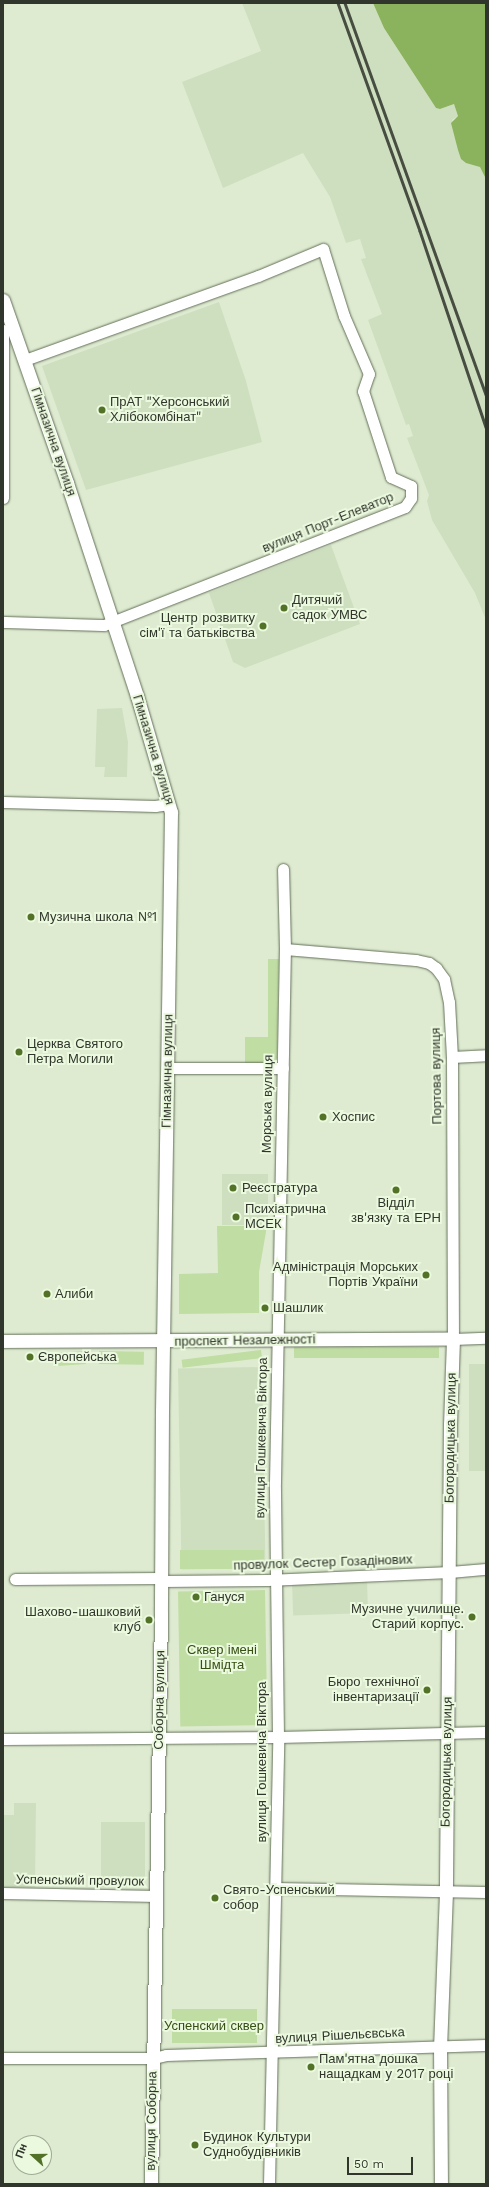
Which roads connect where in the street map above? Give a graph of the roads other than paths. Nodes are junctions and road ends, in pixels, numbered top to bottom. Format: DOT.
graph roads {
  1 [pos="3,300"];
  2 [pos="5,326"];
  3 [pos="25,360"];
  4 [pos="3,498"];
  5 [pos="3,622"];
  6 [pos="112,622"];
  7 [pos="3,802"];
  8 [pos="169,804"];
  9 [pos="283,869"];
  10 [pos="285,949"];
  11 [pos="486,1055"];
  12 [pos="452,1057"];
  13 [pos="168,1068"];
  14 [pos="283,1068"];
  15 [pos="486,1338"];
  16 [pos="453,1339"];
  17 [pos="278,1340"];
  18 [pos="3,1341"];
  19 [pos="164,1342"];
  20 [pos="486,1569"];
  21 [pos="450,1572"];
  22 [pos="15,1579"];
  23 [pos="162,1580"];
  24 [pos="275,1580"];
  25 [pos="486,1732"];
  26 [pos="447,1733"];
  27 [pos="278,1737"];
  28 [pos="159,1738"];
  29 [pos="3,1739"];
  30 [pos="275,1888"];
  31 [pos="446,1892"];
  32 [pos="486,1892"];
  33 [pos="3,1893"];
  34 [pos="157,1896"];
  35 [pos="440,2045"];
  36 [pos="486,2045"];
  37 [pos="272,2053"];
  38 [pos="3,2058"];
  39 [pos="154,2058"];
  40 [pos="151,2184"];
  41 [pos="269,2184"];
  42 [pos="441,2184"];
  1 -- 2 [label="street, Гімназична вулиця"];
  2 -- 3 [label="street, Гімназична вулиця"];
  2 -- 4 [label="street"];
  3 -- 6 [label="street, Гімназична вулиця"];
  3 -- 6 [label="street, вулиця Порт-Елеватор"];
  5 -- 6 [label="street, вулиця Порт-Елеватор"];
  6 -- 8 [label="street, Гімназична вулиця"];
  7 -- 8 [label="street"];
  8 -- 13 [label="street, Гімназична вулиця"];
  9 -- 10 [label="street, Морська вулиця"];
  10 -- 12 [label="street, Портова вулиця"];
  10 -- 14 [label="street, Морська вулиця"];
  11 -- 12 [label="street"];
  12 -- 16 [label="street, Портова вулиця"];
  13 -- 14 [label="street"];
  13 -- 19 [label="street, Гімназична вулиця"];
  14 -- 17 [label="street, Морська вулиця"];
  15 -- 16 [label="street, проспект Незалежності"];
  16 -- 17 [label="street, проспект Незалежності"];
  16 -- 21 [label="street, Богородицька вулиця"];
  17 -- 19 [label="street, проспект Незалежності"];
  17 -- 24 [label="street, вулиця Гошкевича Віктора"];
  18 -- 19 [label="street, проспект Незалежності"];
  19 -- 23 [label="street, Соборна вулиця"];
  20 -- 21 [label="street, провулок Сестер Гозадінових"];
  21 -- 24 [label="street, провулок Сестер Гозадінових"];
  21 -- 26 [label="street, Богородицька вулиця"];
  22 -- 23 [label="street, провулок Сестер Гозадінових"];
  23 -- 24 [label="street, провулок Сестер Гозадінових"];
  23 -- 28 [label="street, Соборна вулиця"];
  24 -- 27 [label="street, вулиця Гошкевича Віктора"];
  25 -- 26 [label="street"];
  26 -- 27 [label="street"];
  26 -- 31 [label="street, Богородицька вулиця"];
  27 -- 28 [label="street"];
  27 -- 30 [label="street, вулиця Гошкевича Віктора"];
  28 -- 29 [label="street"];
  28 -- 34 [label="street, Соборна вулиця"];
  30 -- 31 [label="street"];
  30 -- 37 [label="street, вулиця Гошкевича Віктора"];
  31 -- 32 [label="street"];
  31 -- 35 [label="street, Богородицька вулиця"];
  33 -- 34 [label="street, Успенський провулок"];
  34 -- 39 [label="street, Соборна вулиця"];
  35 -- 36 [label="street, вулиця Рішельєвська"];
  35 -- 37 [label="street, вулиця Рішельєвська"];
  35 -- 42 [label="street, Богородицька вулиця"];
  37 -- 39 [label="street, вулиця Рішельєвська"];
  37 -- 41 [label="street, вулиця Гошкевича Віктора"];
  38 -- 39 [label="street, вулиця Рішельєвська"];
  39 -- 40 [label="street, вулиця Соборна"];
}
